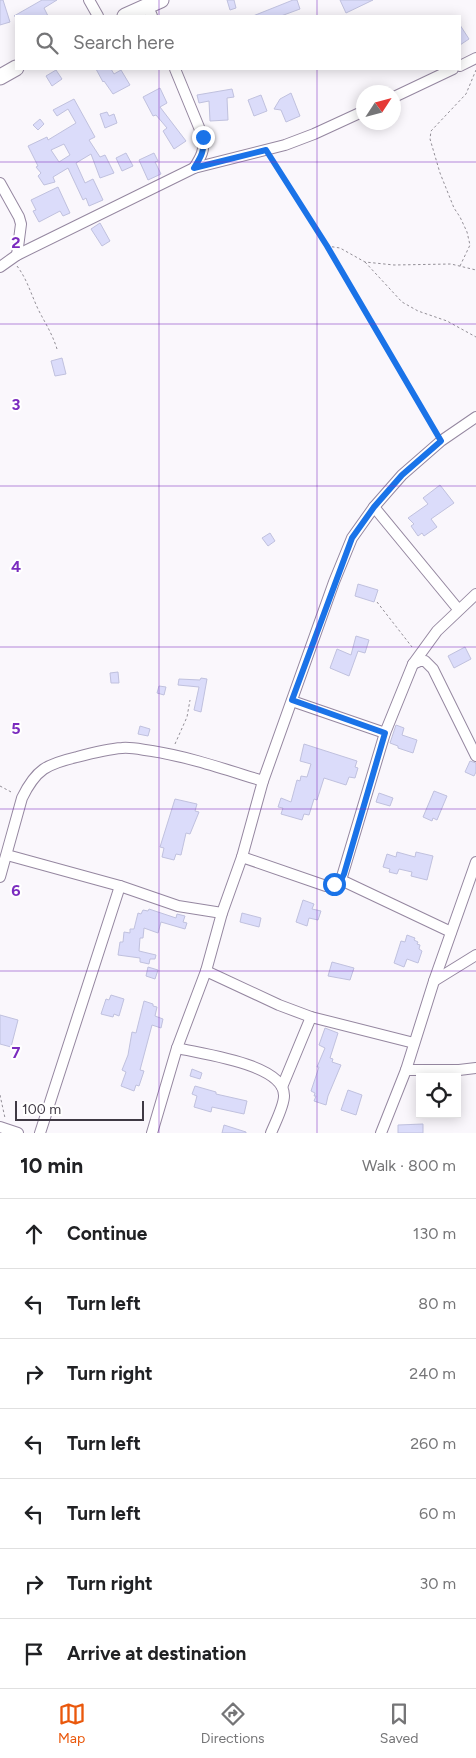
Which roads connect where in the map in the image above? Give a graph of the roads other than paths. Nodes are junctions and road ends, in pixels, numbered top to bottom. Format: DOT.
graph roads {
  1 [pos="89,0"];
  2 [pos="153,8"];
  3 [pos="97,15"];
  4 [pos="128,15"];
  5 [pos="476,58"];
  6 [pos="461,66"];
  7 [pos="15,69"];
  8 [pos="175,70"];
  9 [pos="451,70"];
  10 [pos="0,77"];
  11 [pos="401,93"];
  12 [pos="356,115"];
  13 [pos="194,168"];
  14 [pos="0,183"];
  15 [pos="14,257"];
  16 [pos="0,267"];
  17 [pos="476,417"];
  18 [pos="374,507"];
  19 [pos="476,594"];
  20 [pos="458,609"];
  21 [pos="416,660"];
  22 [pos="292,700"];
  23 [pos="385,733"];
  24 [pos="476,756"];
  25 [pos="263,781"];
  26 [pos="7,855"];
  27 [pos="242,857"];
  28 [pos="476,862"];
  29 [pos="0,877"];
  30 [pos="341,880"];
  31 [pos="120,886"];
  32 [pos="222,914"];
  33 [pos="451,932"];
  34 [pos="476,955"];
  35 [pos="206,971"];
  36 [pos="434,981"];
  37 [pos="311,1017"];
  38 [pos="414,1043"];
  39 [pos="177,1048"];
  40 [pos="476,1068"];
  41 [pos="406,1070"];
  42 [pos="282,1087"];
  43 [pos="3,1128"];
  44 [pos="18,1133"];
  45 [pos="40,1133"];
  46 [pos="152,1133"];
  47 [pos="271,1133"];
  48 [pos="381,1133"];
  1 -- 3 [label="street"];
  2 -- 4 [label="main road"];
  5 -- 6 [label="street"];
  7 -- 10 [label="main road"];
  8 -- 13 [label="street"];
  9 -- 11 [label="street"];
  12 -- 13 [label="street"];
  13 -- 15 [label="street"];
  14 -- 15 [label="street"];
  15 -- 16 [label="street"];
  17 -- 18 [label="street"];
  18 -- 20 [label="street"];
  18 -- 22 [label="street"];
  19 -- 20 [label="street"];
  20 -- 21 [label="street"];
  21 -- 23 [label="street"];
  21 -- 24 [label="street"];
  22 -- 23 [label="street"];
  22 -- 25 [label="street"];
  23 -- 30 [label="street"];
  25 -- 26 [label="street"];
  25 -- 27 [label="street"];
  26 -- 29 [label="street"];
  26 -- 31 [label="street"];
  27 -- 30 [label="street"];
  27 -- 32 [label="street"];
  28 -- 33 [label="street"];
  30 -- 33 [label="street"];
  31 -- 32 [label="street"];
  31 -- 45 [label="street"];
  32 -- 35 [label="street"];
  33 -- 36 [label="street"];
  34 -- 36 [label="street"];
  35 -- 37 [label="street"];
  35 -- 39 [label="street"];
  36 -- 38 [label="street"];
  37 -- 38 [label="street"];
  37 -- 42 [label="street"];
  38 -- 41 [label="street"];
  39 -- 42 [label="street"];
  39 -- 46 [label="street"];
  40 -- 41 [label="street"];
  41 -- 48 [label="street"];
  42 -- 47 [label="street"];
  43 -- 44 [label="street"];
}
